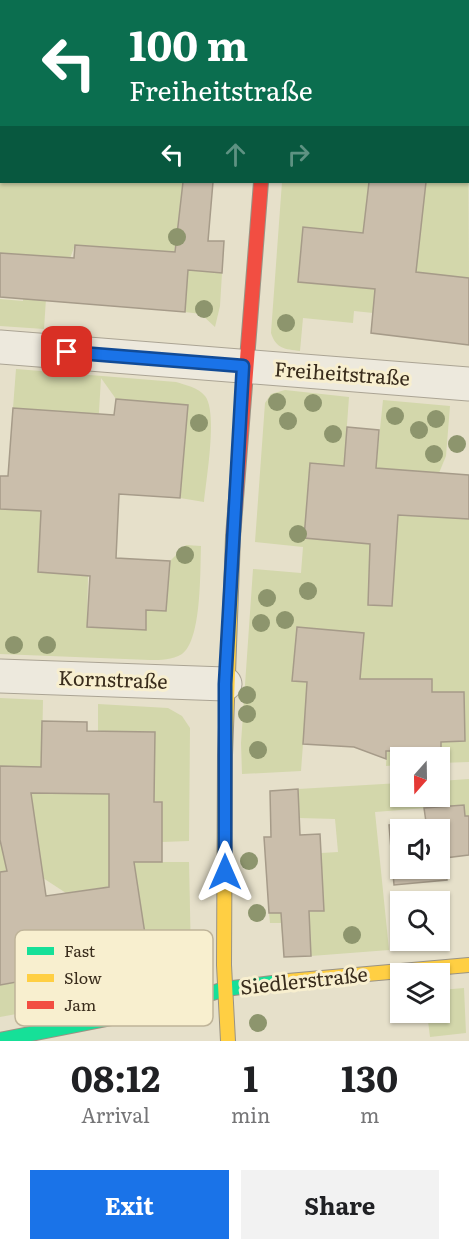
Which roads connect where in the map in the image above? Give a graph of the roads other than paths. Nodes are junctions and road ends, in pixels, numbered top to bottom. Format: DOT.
graph roads {
  1 [pos="261,183"];
  2 [pos="0,347"];
  3 [pos="243,366"];
  4 [pos="469,384"];
  5 [pos="0,676"];
  6 [pos="225,684"];
  7 [pos="469,965"];
  8 [pos="225,989"];
  9 [pos="213,993"];
  10 [pos="73,1026"];
  11 [pos="0,1040"];
  12 [pos="228,1041"];
  1 -- 3 [label="street"];
  2 -- 3 [label="street, Freiheitstraße"];
  3 -- 4 [label="street, Freiheitstraße"];
  3 -- 6 [label="street"];
  5 -- 6 [label="street, Kornstraße"];
  6 -- 8 [label="street"];
  7 -- 8 [label="street, Siedlerstraße"];
  8 -- 9 [label="street, Siedlerstraße"];
  8 -- 12 [label="street"];
  10 -- 11 [label="street, Siedlerstraße"];
}
